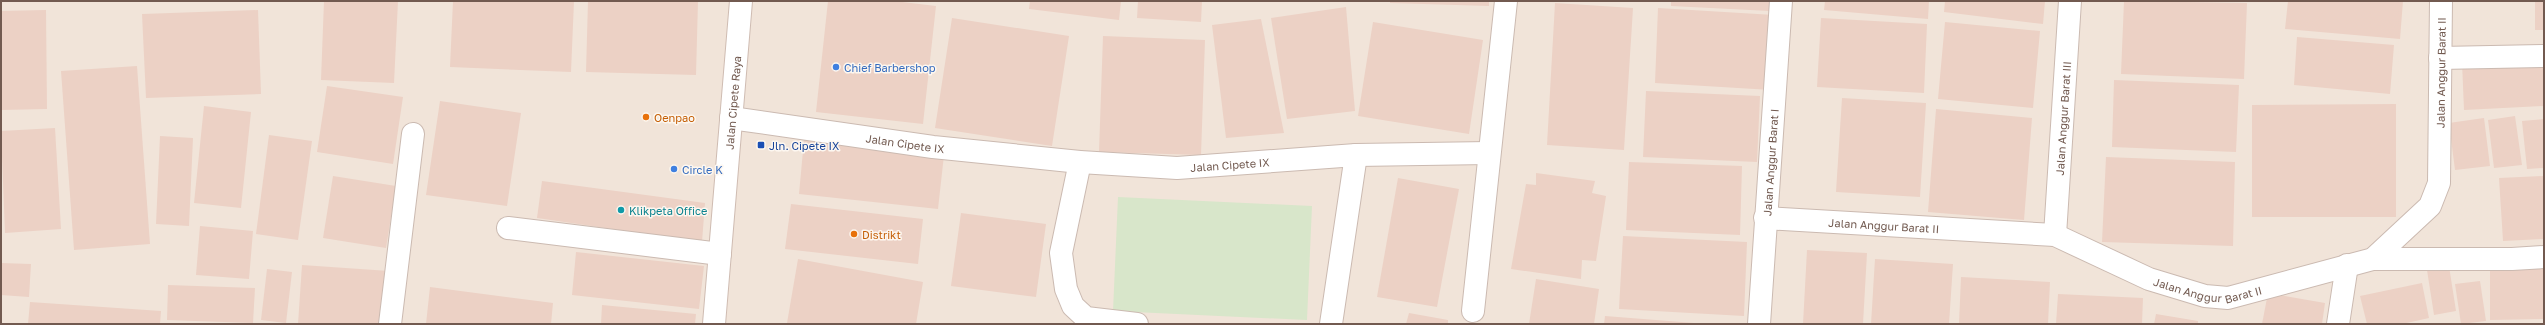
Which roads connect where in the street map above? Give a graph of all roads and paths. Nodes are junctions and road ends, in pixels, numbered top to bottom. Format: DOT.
graph roads {
  1 [pos="741,1"];
  2 [pos="1506,1"];
  3 [pos="1781,1"];
  4 [pos="2070,1"];
  5 [pos="2441,1"];
  6 [pos="2544,56"];
  7 [pos="2440,58"];
  8 [pos="731,118"];
  9 [pos="413,134"];
  10 [pos="1489,153"];
  11 [pos="1356,155"];
  12 [pos="1080,162"];
  13 [pos="1765,218"];
  14 [pos="508,228"];
  15 [pos="2055,235"];
  16 [pos="720,254"];
  17 [pos="2544,257"];
  18 [pos="2373,259"];
  19 [pos="2347,265"];
  20 [pos="1473,311"];
  21 [pos="390,324"];
  22 [pos="714,324"];
  23 [pos="1137,324"];
  24 [pos="1331,324"];
  25 [pos="1759,324"];
  26 [pos="2338,324"];
  1 -- 8 [label="street, Jalan Cipete Raya"];
  2 -- 10 [label="street"];
  3 -- 13 [label="street, Jalan Anggur Barat I"];
  4 -- 15 [label="street, Jalan Anggur Barat III"];
  5 -- 7 [label="street, Jalan Anggur Barat II"];
  6 -- 7 [label="street"];
  7 -- 18 [label="street, Jalan Anggur Barat II"];
  8 -- 12 [label="street, Jalan Cipete IX"];
  8 -- 16 [label="street, Jalan Cipete Raya"];
  9 -- 21 [label="street"];
  10 -- 11 [label="street, Jalan Cipete IX"];
  10 -- 20 [label="street"];
  11 -- 12 [label="street, Jalan Cipete IX"];
  11 -- 24 [label="street"];
  12 -- 23 [label="street"];
  13 -- 15 [label="street, Jalan Anggur Barat II"];
  13 -- 25 [label="street, Jalan Anggur Barat I"];
  14 -- 16 [label="street"];
  15 -- 19 [label="street, Jalan Anggur Barat II"];
  16 -- 22 [label="street, Jalan Cipete Raya"];
  17 -- 18 [label="street"];
  18 -- 19 [label="street, Jalan Anggur Barat II"];
  19 -- 26 [label="street"];
}
